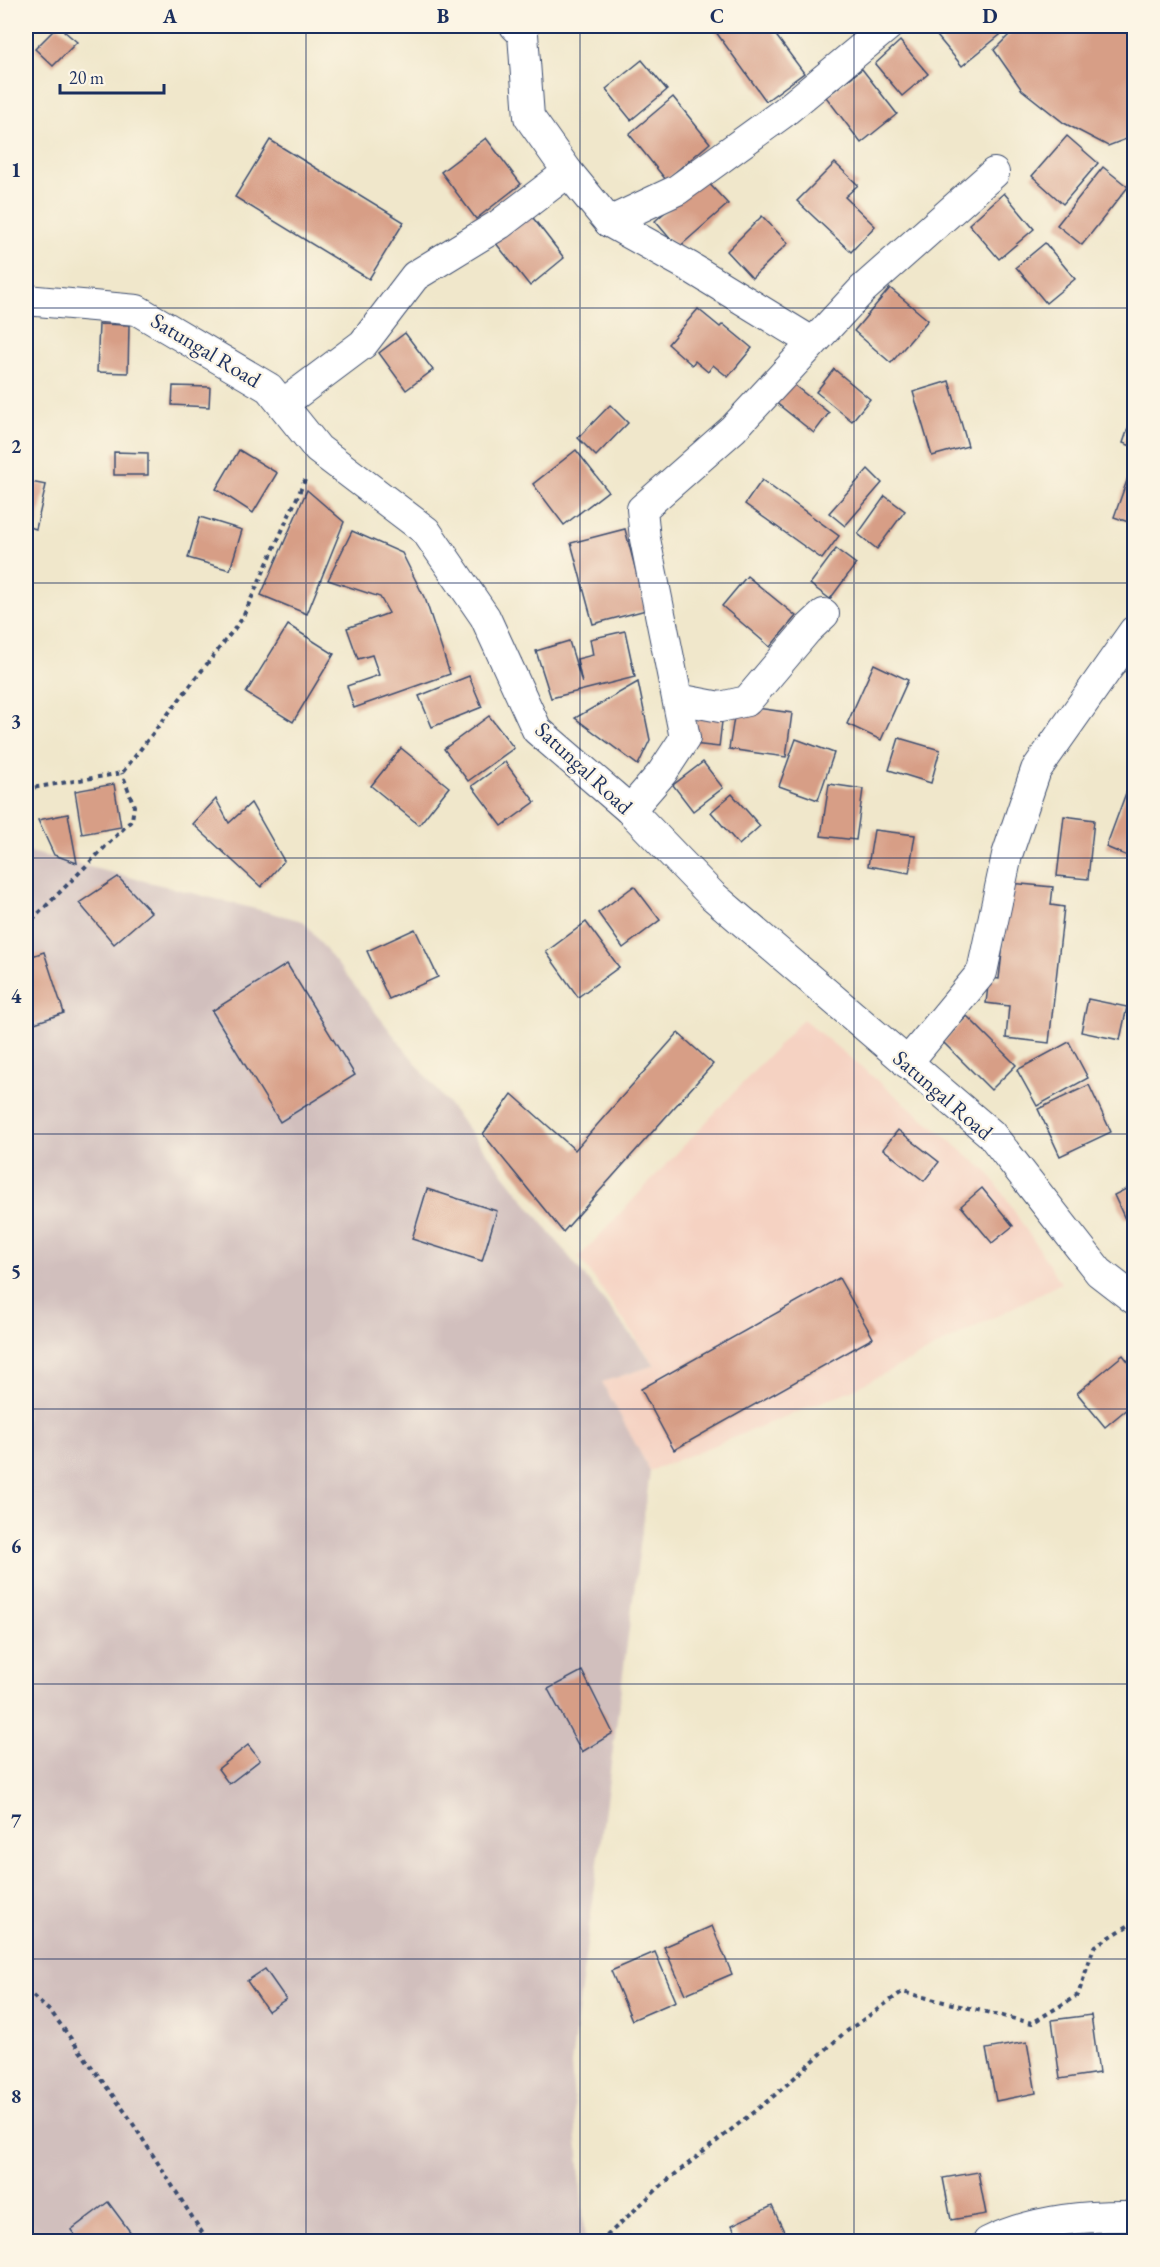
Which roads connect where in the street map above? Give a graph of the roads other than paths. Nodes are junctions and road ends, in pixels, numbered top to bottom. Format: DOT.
graph roads {
  1 [pos="515,26"];
  2 [pos="888,26"];
  3 [pos="568,172"];
  4 [pos="994,173"];
  5 [pos="609,222"];
  6 [pos="26,300"];
  7 [pos="812,342"];
  8 [pos="283,404"];
  9 [pos="824,614"];
  10 [pos="1134,631"];
  11 [pos="678,699"];
  12 [pos="630,810"];
  13 [pos="907,1063"];
  14 [pos="1134,1299"];
  15 [pos="1134,2216"];
  16 [pos="988,2241"];
  1 -- 3 [label="street"];
  2 -- 5 [label="street"];
  3 -- 5 [label="street"];
  3 -- 8 [label="street"];
  4 -- 7 [label="street"];
  5 -- 7 [label="street"];
  6 -- 8 [label="street, Satungal Road"];
  7 -- 11 [label="street"];
  8 -- 12 [label="street, Satungal Road"];
  9 -- 11 [label="street"];
  10 -- 13 [label="street"];
  11 -- 12 [label="street"];
  12 -- 13 [label="street, Satungal Road"];
  13 -- 14 [label="street, Satungal Road"];
  15 -- 16 [label="street"];
}
